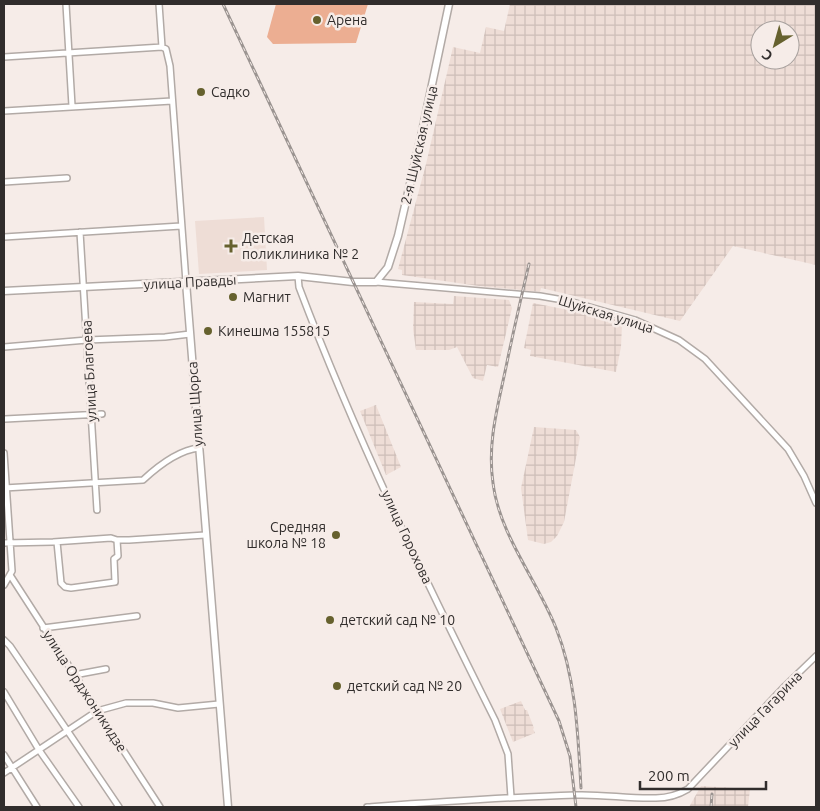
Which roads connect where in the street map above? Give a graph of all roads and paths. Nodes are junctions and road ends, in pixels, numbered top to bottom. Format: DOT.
graph roads {
  1 [pos="66,4"];
  2 [pos="159,4"];
  3 [pos="449,4"];
  4 [pos="162,47"];
  5 [pos="69,53"];
  6 [pos="4,57"];
  7 [pos="172,101"];
  8 [pos="72,106"];
  9 [pos="4,111"];
  10 [pos="68,178"];
  11 [pos="4,182"];
  12 [pos="181,226"];
  13 [pos="80,232"];
  14 [pos="4,237"];
  15 [pos="298,276"];
  16 [pos="186,282"];
  17 [pos="376,282"];
  18 [pos="84,287"];
  19 [pos="4,292"];
  20 [pos="190,334"];
  21 [pos="87,340"];
  22 [pos="4,347"];
  23 [pos="92,414"];
  24 [pos="102,414"];
  25 [pos="5,419"];
  26 [pos="199,448"];
  27 [pos="4,453"];
  28 [pos="96,482"];
  29 [pos="5,488"];
  30 [pos="816,503"];
  31 [pos="97,510"];
  32 [pos="205,535"];
  33 [pos="117,540"];
  34 [pos="57,542"];
  35 [pos="4,543"];
  36 [pos="10,543"];
  37 [pos="11,573"];
  38 [pos="4,585"];
  39 [pos="137,616"];
  40 [pos="43,628"];
  41 [pos="4,640"];
  42 [pos="816,656"];
  43 [pos="106,669"];
  44 [pos="74,674"];
  45 [pos="4,692"];
  46 [pos="219,704"];
  47 [pos="97,711"];
  48 [pos="67,730"];
  49 [pos="39,750"];
  50 [pos="4,755"];
  51 [pos="12,768"];
  52 [pos="4,774"];
  53 [pos="512,797"];
  54 [pos="37,807"];
  55 [pos="79,807"];
  56 [pos="119,807"];
  57 [pos="160,807"];
  58 [pos="228,807"];
  59 [pos="367,807"];
  1 -- 5 [label="street"];
  2 -- 4 [label="street, улица Щорса"];
  3 -- 17 [label="street, 2-я Шуйская улица"];
  4 -- 5 [label="street"];
  4 -- 7 [label="street, улица Щорса"];
  5 -- 6 [label="street"];
  5 -- 8 [label="street"];
  7 -- 8 [label="street"];
  7 -- 12 [label="street, улица Щорса"];
  8 -- 9 [label="street"];
  10 -- 11 [label="street"];
  12 -- 13 [label="street"];
  12 -- 16 [label="street, улица Щорса"];
  13 -- 14 [label="street"];
  13 -- 18 [label="street, улица Благоева"];
  15 -- 16 [label="street, улица Правды"];
  15 -- 17 [label="street, улица Правды"];
  15 -- 53 [label="street, улица Горохова"];
  16 -- 18 [label="street, улица Правды"];
  16 -- 20 [label="street, улица Щорса"];
  17 -- 30 [label="street, Шуйская улица"];
  18 -- 19 [label="street, улица Правды"];
  18 -- 21 [label="street, улица Благоева"];
  20 -- 21 [label="street"];
  20 -- 26 [label="street, улица Щорса"];
  21 -- 22 [label="street"];
  21 -- 23 [label="street, улица Благоева"];
  23 -- 24 [label="street"];
  23 -- 25 [label="street"];
  23 -- 28 [label="street, улица Благоева"];
  26 -- 28 [label="street"];
  26 -- 32 [label="street, улица Щорса"];
  27 -- 29 [label="street, улица Орджоникидзе"];
  28 -- 29 [label="street"];
  28 -- 31 [label="street, улица Благоева"];
  29 -- 36 [label="street, улица Орджоникидзе"];
  32 -- 33 [label="street"];
  32 -- 46 [label="street, улица Щорса"];
  33 -- 34 [label="street"];
  33 -- 34 [label="street"];
  34 -- 36 [label="street"];
  35 -- 36 [label="street"];
  36 -- 37 [label="street, улица Орджоникидзе"];
  37 -- 38 [label="street"];
  37 -- 40 [label="street, улица Орджоникидзе"];
  39 -- 40 [label="street"];
  40 -- 44 [label="street, улица Орджоникидзе"];
  41 -- 48 [label="street"];
  42 -- 53 [label="street, улица Гагарина"];
  43 -- 44 [label="street"];
  44 -- 47 [label="street, улица Орджоникидзе"];
  45 -- 49 [label="street"];
  46 -- 47 [label="street"];
  46 -- 58 [label="street, улица Щорса"];
  47 -- 48 [label="street"];
  47 -- 57 [label="street, улица Орджоникидзе"];
  48 -- 49 [label="street"];
  48 -- 56 [label="street"];
  49 -- 51 [label="street"];
  49 -- 55 [label="street"];
  50 -- 51 [label="street"];
  51 -- 52 [label="street"];
  51 -- 54 [label="street"];
  53 -- 59 [label="street, улица Гагарина"];
}
